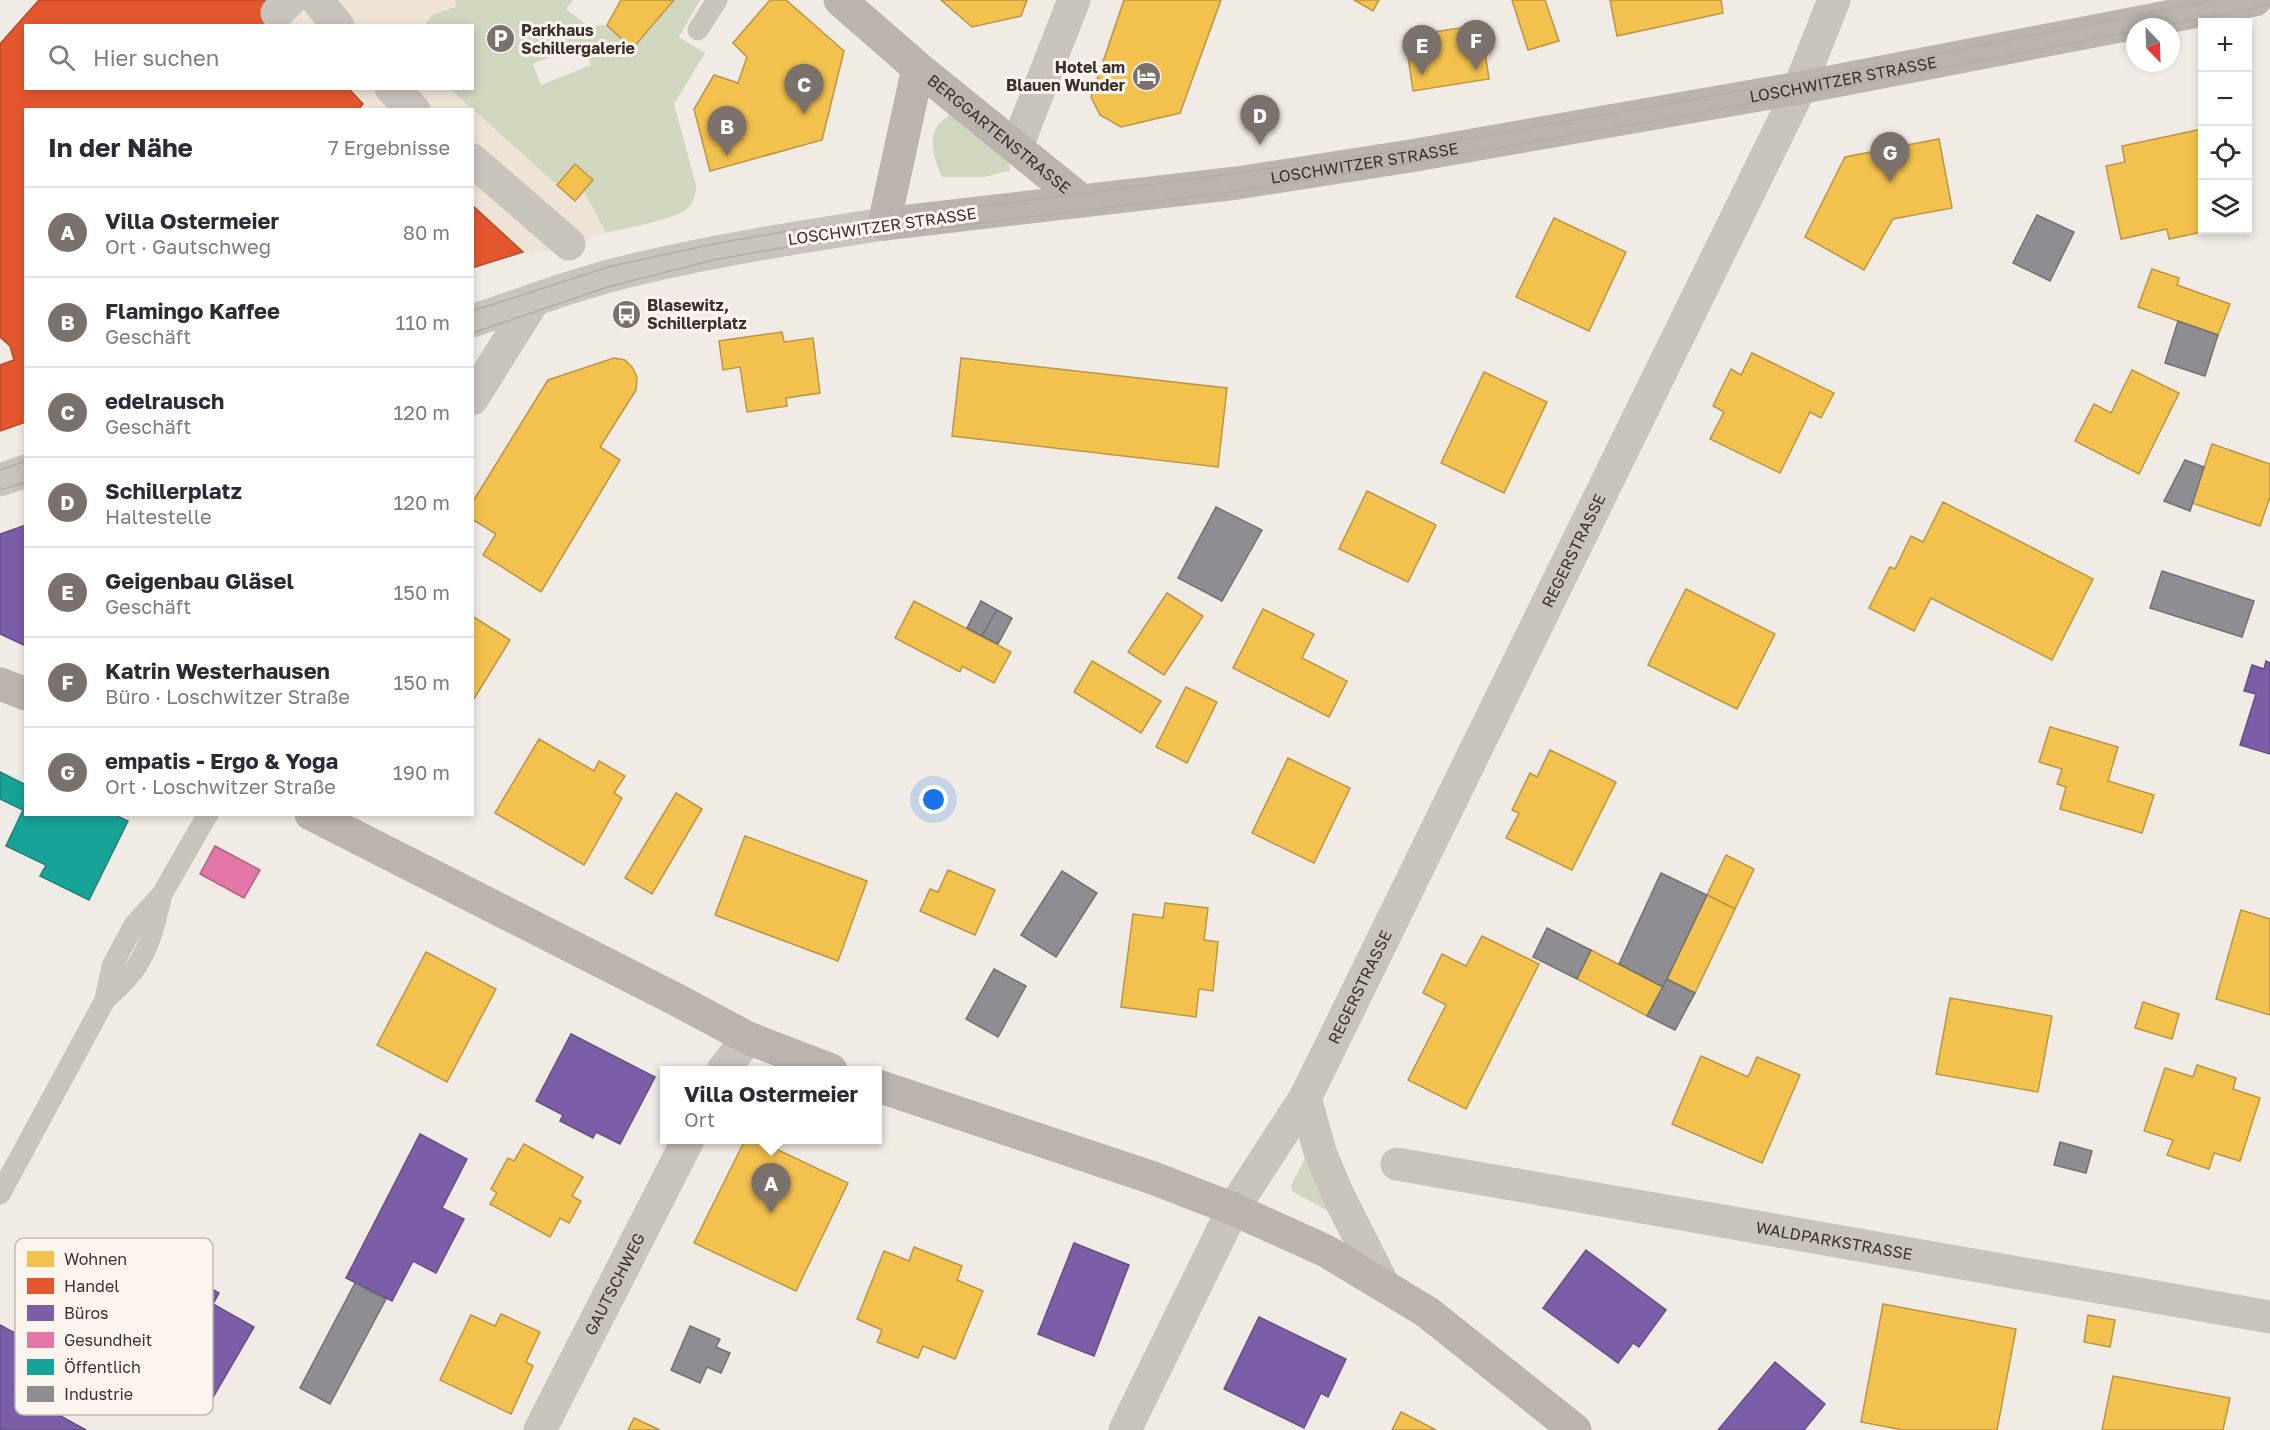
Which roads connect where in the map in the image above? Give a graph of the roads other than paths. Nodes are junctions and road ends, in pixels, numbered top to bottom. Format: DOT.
graph roads {
  1 [pos="317,0"];
  2 [pos="717,0"];
  3 [pos="840,0"];
  4 [pos="1074,0"];
  5 [pos="1834,0"];
  6 [pos="2255,0"];
  7 [pos="336,24"];
  8 [pos="698,30"];
  9 [pos="918,68"];
  10 [pos="1799,88"];
  11 [pos="393,90"];
  12 [pos="412,108"];
  13 [pos="1017,146"];
  14 [pos="474,162"];
  15 [pos="1082,201"];
  16 [pos="884,224"];
  17 [pos="569,244"];
  18 [pos="534,300"];
  19 [pos="474,320"];
  20 [pos="474,396"];
  21 [pos="24,472"];
  22 [pos="0,480"];
  23 [pos="0,684"];
  24 [pos="24,693"];
  25 [pos="207,816"];
  26 [pos="315,816"];
  27 [pos="748,1038"];
  28 [pos="727,1066"];
  29 [pos="818,1066"];
  30 [pos="882,1087"];
  31 [pos="1305,1098"];
  32 [pos="686,1144"];
  33 [pos="1397,1164"];
  34 [pos="0,1194"];
  35 [pos="1233,1209"];
  36 [pos="1384,1286"];
  37 [pos="2270,1317"];
  38 [pos="1563,1426"];
  39 [pos="540,1430"];
  40 [pos="1125,1430"];
  1 -- 7 [label="street"];
  2 -- 8 [label="lane"];
  3 -- 9 [label="street, BERGGARTENSTRASSE"];
  4 -- 13 [label="street"];
  5 -- 10 [label="street, REGERSTRASSE"];
  6 -- 10 [label="street, LOSCHWITZER STRASSE"];
  9 -- 13 [label="street, BERGGARTENSTRASSE"];
  9 -- 16 [label="street, BERGGARTENSTRASSE"];
  10 -- 15 [label="street, LOSCHWITZER STRASSE"];
  10 -- 31 [label="street, REGERSTRASSE"];
  11 -- 12 [label="street"];
  13 -- 15 [label="street, BERGGARTENSTRASSE"];
  14 -- 17 [label="street"];
  15 -- 16 [label="street, LOSCHWITZER STRASSE"];
  16 -- 18 [label="street, LOSCHWITZER STRASSE"];
  18 -- 19 [label="street, LOSCHWITZER STRASSE"];
  18 -- 20 [label="street"];
  21 -- 22 [label="street"];
  23 -- 24 [label="street"];
  25 -- 34 [label="lane"];
  26 -- 27 [label="street"];
  27 -- 28 [label="street"];
  27 -- 29 [label="street"];
  30 -- 35 [label="street"];
  31 -- 35 [label="street, REGERSTRASSE"];
  31 -- 36 [label="street"];
  32 -- 39 [label="street, GAUTSCHWEG"];
  33 -- 37 [label="street, WALDPARKSTRASSE"];
  35 -- 36 [label="street"];
  35 -- 40 [label="street, REGERSTRASSE"];
  36 -- 38 [label="street"];
}
